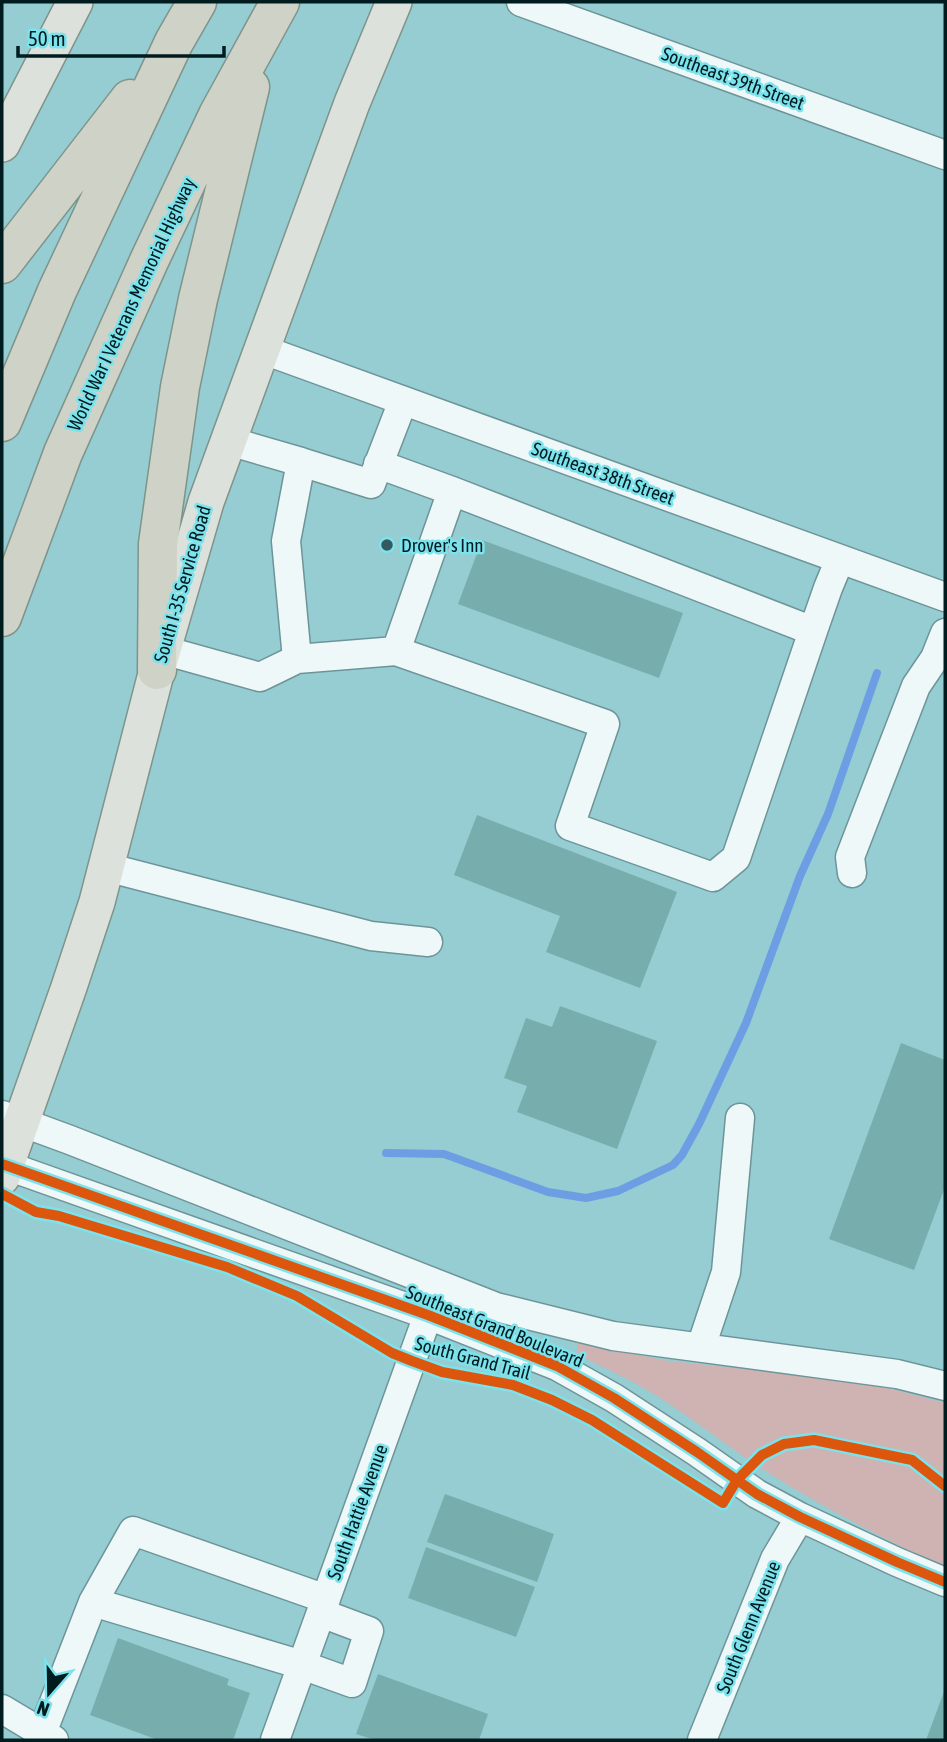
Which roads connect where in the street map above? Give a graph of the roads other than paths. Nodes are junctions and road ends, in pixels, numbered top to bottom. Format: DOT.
graph roads {
  1 [pos="75,2"];
  2 [pos="197,2"];
  3 [pos="394,2"];
  4 [pos="521,2"];
  5 [pos="272,17"];
  6 [pos="174,42"];
  7 [pos="2,144"];
  8 [pos="945,155"];
  9 [pos="2,264"];
  10 [pos="261,349"];
  11 [pos="403,401"];
  12 [pos="2,422"];
  13 [pos="229,440"];
  14 [pos="300,462"];
  15 [pos="378,464"];
  16 [pos="452,491"];
  17 [pos="840,559"];
  18 [pos="945,597"];
  19 [pos="2,617"];
  20 [pos="813,631"];
  21 [pos="945,633"];
  22 [pos="396,651"];
  23 [pos="297,659"];
  24 [pos="160,660"];
  25 [pos="106,867"];
  26 [pos="852,873"];
  27 [pos="428,942"];
  28 [pos="740,1118"];
  29 [pos="12,1119"];
  30 [pos="3,1169"];
  31 [pos="433,1283"];
  32 [pos="428,1315"];
  33 [pos="701,1347"];
  34 [pos="945,1386"];
  35 [pos="800,1517"];
  36 [pos="945,1581"];
  37 [pos="93,1602"];
  38 [pos="323,1606"];
  39 [pos="302,1665"];
  40 [pos="2,1709"];
  41 [pos="48,1736"];
  42 [pos="275,1740"];
  43 [pos="702,1740"];
  1 -- 7 [label="main road"];
  2 -- 6 [label="highway"];
  3 -- 10 [label="main road, South I-35 Service Road"];
  4 -- 8 [label="street, Southeast 39th Street"];
  5 -- 19 [label="highway, World War I Veterans Memorial Highway"];
  5 -- 24 [label="highway"];
  6 -- 9 [label="highway"];
  6 -- 12 [label="highway"];
  10 -- 11 [label="street, Southeast 38th Street"];
  10 -- 13 [label="main road, South I-35 Service Road"];
  11 -- 15 [label="street"];
  11 -- 17 [label="street, Southeast 38th Street"];
  13 -- 14 [label="street"];
  13 -- 24 [label="main road, South I-35 Service Road"];
  14 -- 15 [label="street"];
  14 -- 23 [label="street"];
  15 -- 16 [label="street"];
  16 -- 20 [label="street"];
  16 -- 22 [label="street"];
  17 -- 18 [label="street, Southeast 38th Street"];
  17 -- 20 [label="street"];
  20 -- 22 [label="street"];
  21 -- 26 [label="street"];
  22 -- 23 [label="street"];
  23 -- 24 [label="street"];
  24 -- 25 [label="main road, South I-35 Service Road"];
  25 -- 27 [label="street"];
  25 -- 29 [label="main road, South I-35 Service Road"];
  28 -- 33 [label="street"];
  29 -- 30 [label="main road, South I-35 Service Road"];
  29 -- 31 [label="street, Southeast Grand Boulevard"];
  30 -- 32 [label="street, Southeast Grand Boulevard"];
  31 -- 32 [label="street, South Hattie Avenue"];
  31 -- 33 [label="street, Southeast Grand Boulevard"];
  32 -- 35 [label="street, Southeast Grand Boulevard"];
  32 -- 38 [label="street, South Hattie Avenue"];
  33 -- 34 [label="street, Southeast Grand Boulevard"];
  35 -- 36 [label="street, Southeast Grand Boulevard"];
  35 -- 43 [label="street, South Glenn Avenue"];
  37 -- 38 [label="street"];
  37 -- 39 [label="street"];
  37 -- 41 [label="street"];
  38 -- 39 [label="street, South Hattie Avenue"];
  38 -- 39 [label="street"];
  39 -- 42 [label="street, South Hattie Avenue"];
  40 -- 41 [label="street"];
}
